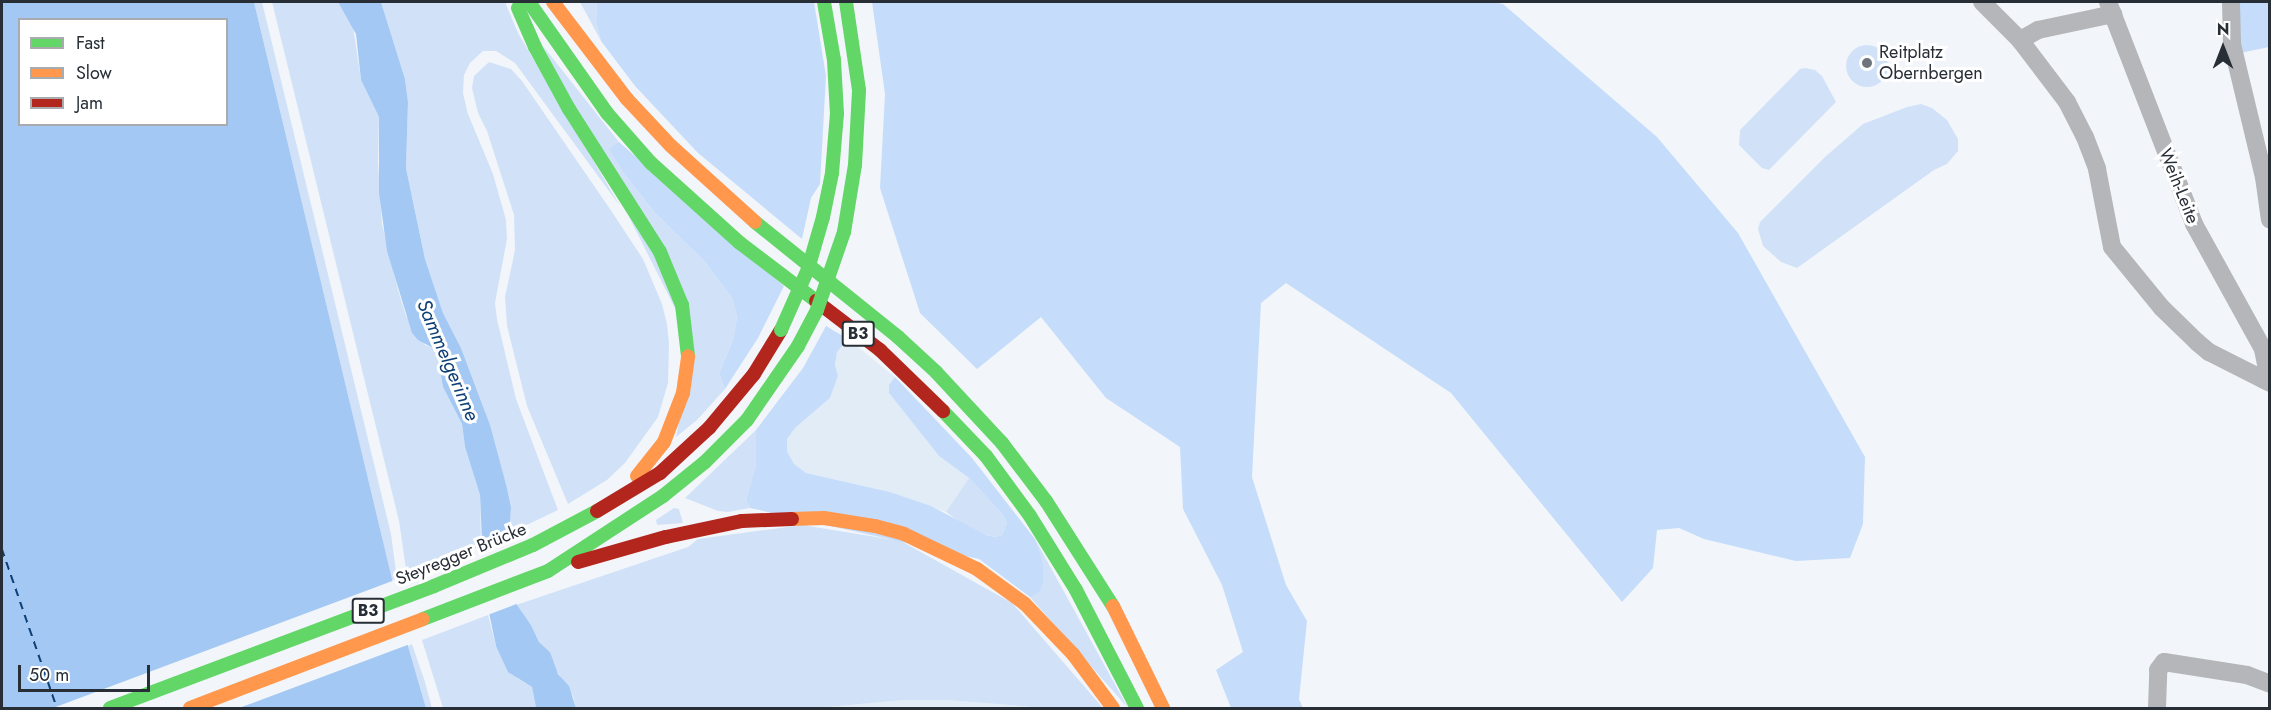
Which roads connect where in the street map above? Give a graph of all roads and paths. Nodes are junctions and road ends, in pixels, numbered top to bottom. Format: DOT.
graph roads {
  1 [pos="515,2"];
  2 [pos="529,2"];
  3 [pos="553,2"];
  4 [pos="568,2"];
  5 [pos="824,2"];
  6 [pos="846,2"];
  7 [pos="1982,2"];
  8 [pos="2230,2"];
  9 [pos="2111,8"];
  10 [pos="2020,39"];
  11 [pos="599,63"];
  12 [pos="2270,220"];
  13 [pos="2266,346"];
  14 [pos="2267,382"];
  15 [pos="619,498"];
  16 [pos="548,571"];
  17 [pos="2266,687"];
  18 [pos="110,708"];
  19 [pos="190,708"];
  20 [pos="1113,708"];
  21 [pos="1137,708"];
  22 [pos="1162,708"];
  23 [pos="2157,708"];
  1 -- 15 [label="main road"];
  2 -- 21 [label="main road, B3"];
  3 -- 11 [label="main road, B3"];
  4 -- 11 [label="main road, B3"];
  5 -- 15 [label="main road, B3, bridge"];
  6 -- 16 [label="main road, B3, bridge"];
  7 -- 10 [label="street"];
  8 -- 12 [label="street"];
  9 -- 10 [label="street, Weih-Leite"];
  9 -- 13 [label="street, Weih-Leite"];
  10 -- 14 [label="street, Weih-Leite"];
  11 -- 22 [label="main road, B3"];
  13 -- 14 [label="street, Weih-Leite"];
  15 -- 18 [label="main road, Steyregger Brücke / B3"];
  16 -- 19 [label="main road, B3"];
  16 -- 20 [label="main road, B3"];
  17 -- 23 [label="street"];
}
